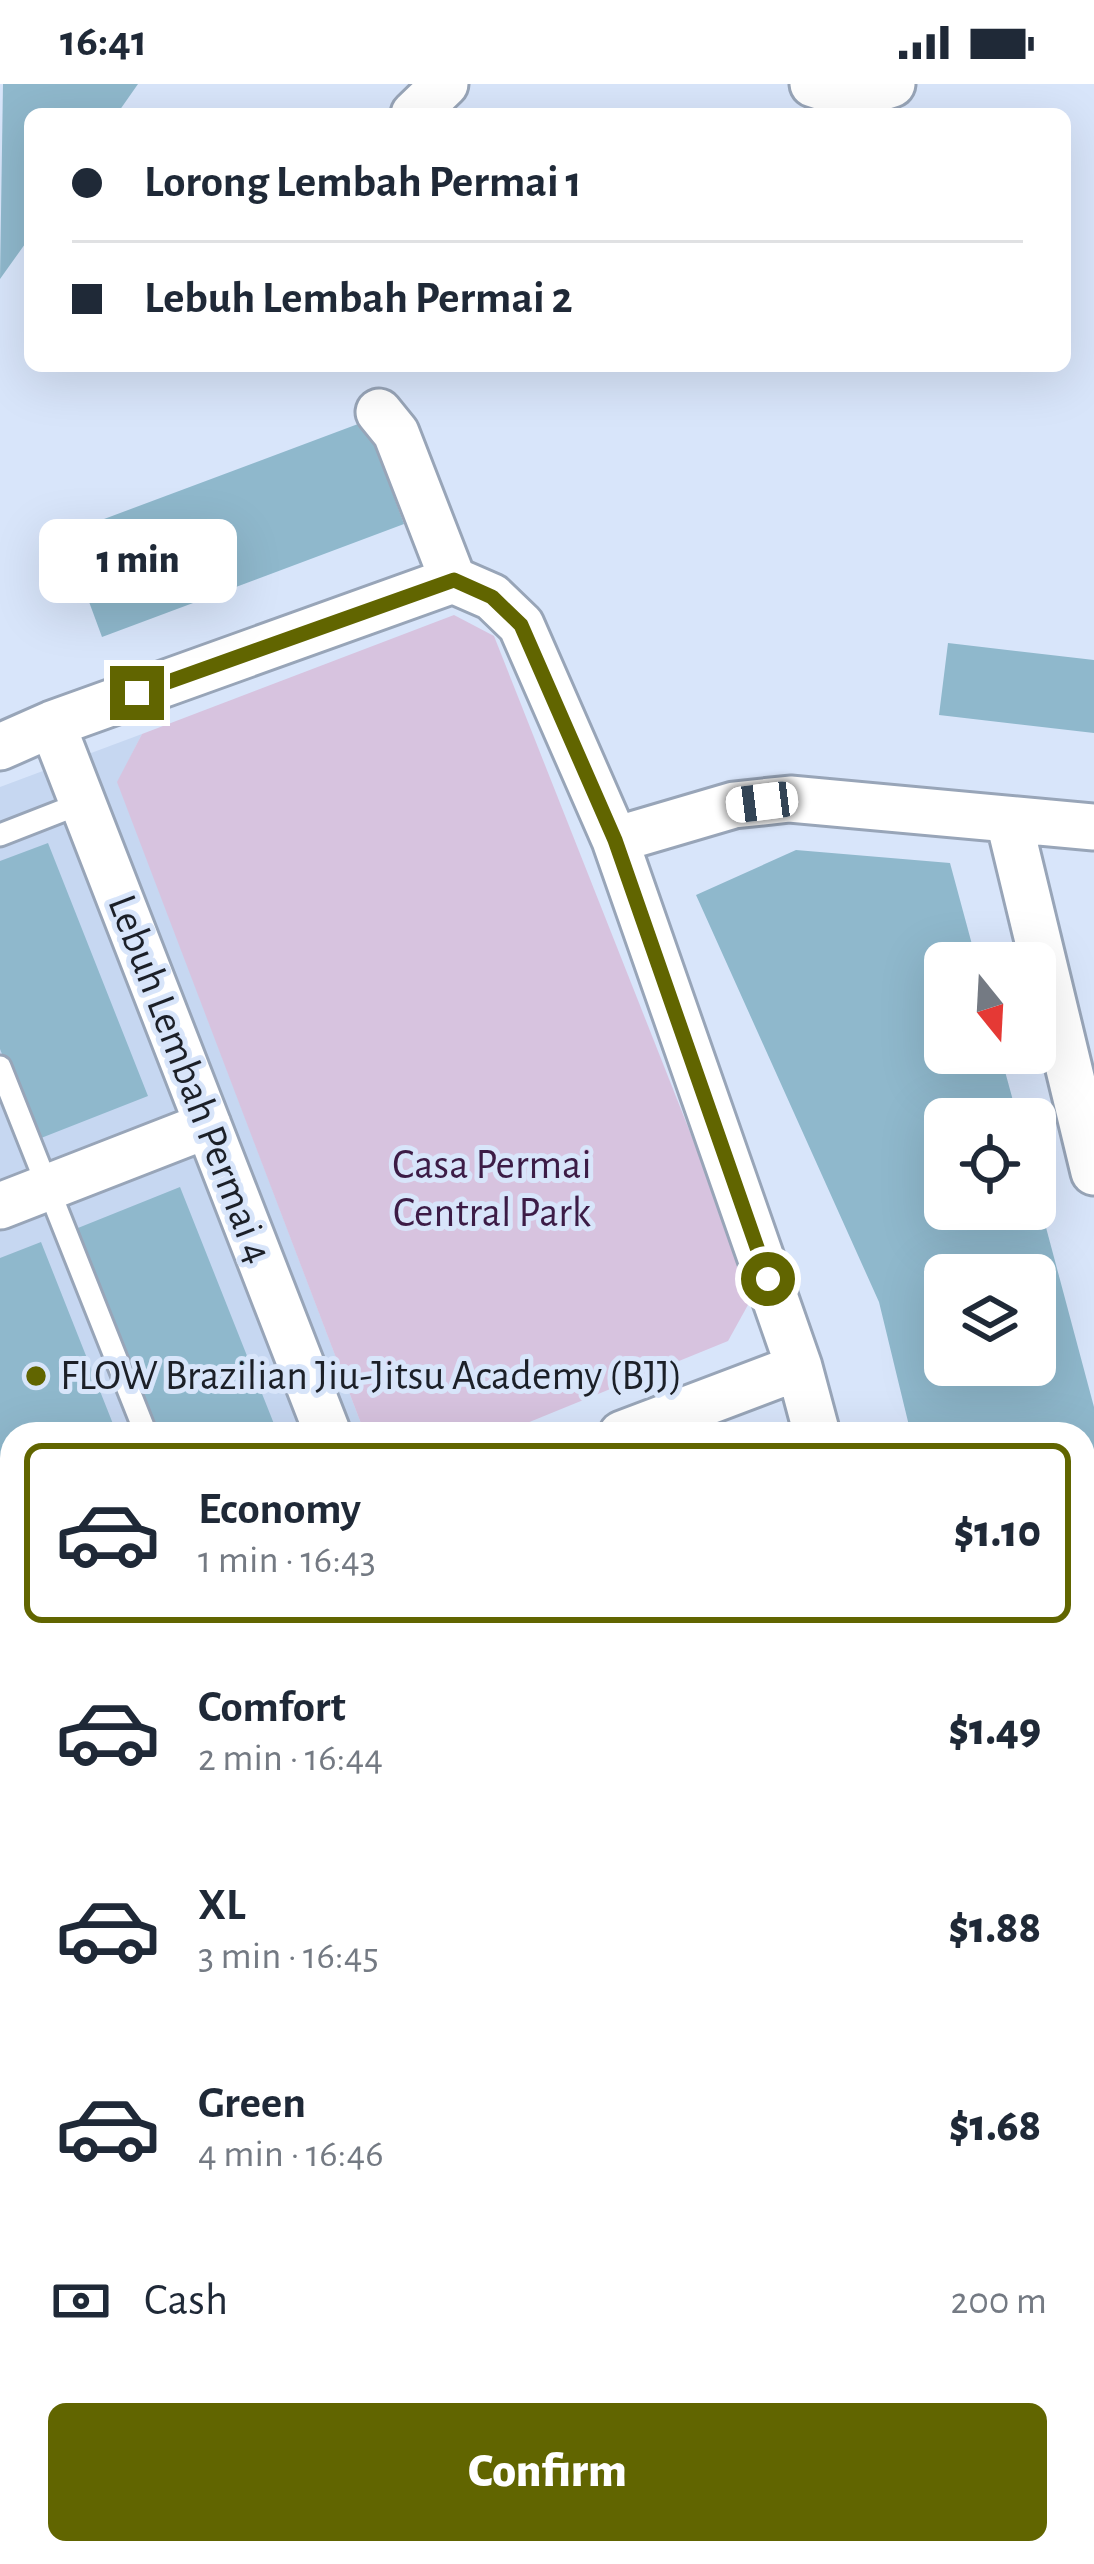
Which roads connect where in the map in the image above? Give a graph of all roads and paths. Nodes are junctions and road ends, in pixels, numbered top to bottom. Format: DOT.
graph roads {
  1 [pos="446,84"];
  2 [pos="813,84"];
  3 [pos="892,84"];
  4 [pos="421,108"];
  5 [pos="380,412"];
  6 [pos="454,580"];
  7 [pos="52,724"];
  8 [pos="0,747"];
  9 [pos="82,803"];
  10 [pos="1009,820"];
  11 [pos="1094,827"];
  12 [pos="0,835"];
  13 [pos="615,840"];
  14 [pos="0,1067"];
  15 [pos="208,1124"];
  16 [pos="1094,1172"];
  17 [pos="48,1187"];
  18 [pos="0,1206"];
  19 [pos="799,1367"];
  20 [pos="141,1422"];
  21 [pos="323,1422"];
  22 [pos="654,1422"];
  23 [pos="814,1422"];
  1 -- 4 [label="street"];
  2 -- 3 [label="street"];
  5 -- 6 [label="street"];
  6 -- 7 [label="street"];
  6 -- 13 [label="street"];
  7 -- 8 [label="street"];
  7 -- 9 [label="street, Lebuh Lembah Permai 4"];
  9 -- 12 [label="lane"];
  9 -- 15 [label="street, Lebuh Lembah Permai 4"];
  10 -- 11 [label="street"];
  10 -- 13 [label="street"];
  10 -- 16 [label="street"];
  13 -- 19 [label="street"];
  14 -- 17 [label="lane"];
  15 -- 17 [label="street"];
  15 -- 21 [label="street, Lebuh Lembah Permai 4"];
  17 -- 18 [label="street"];
  17 -- 20 [label="lane"];
  19 -- 22 [label="street"];
  19 -- 23 [label="street"];
}
